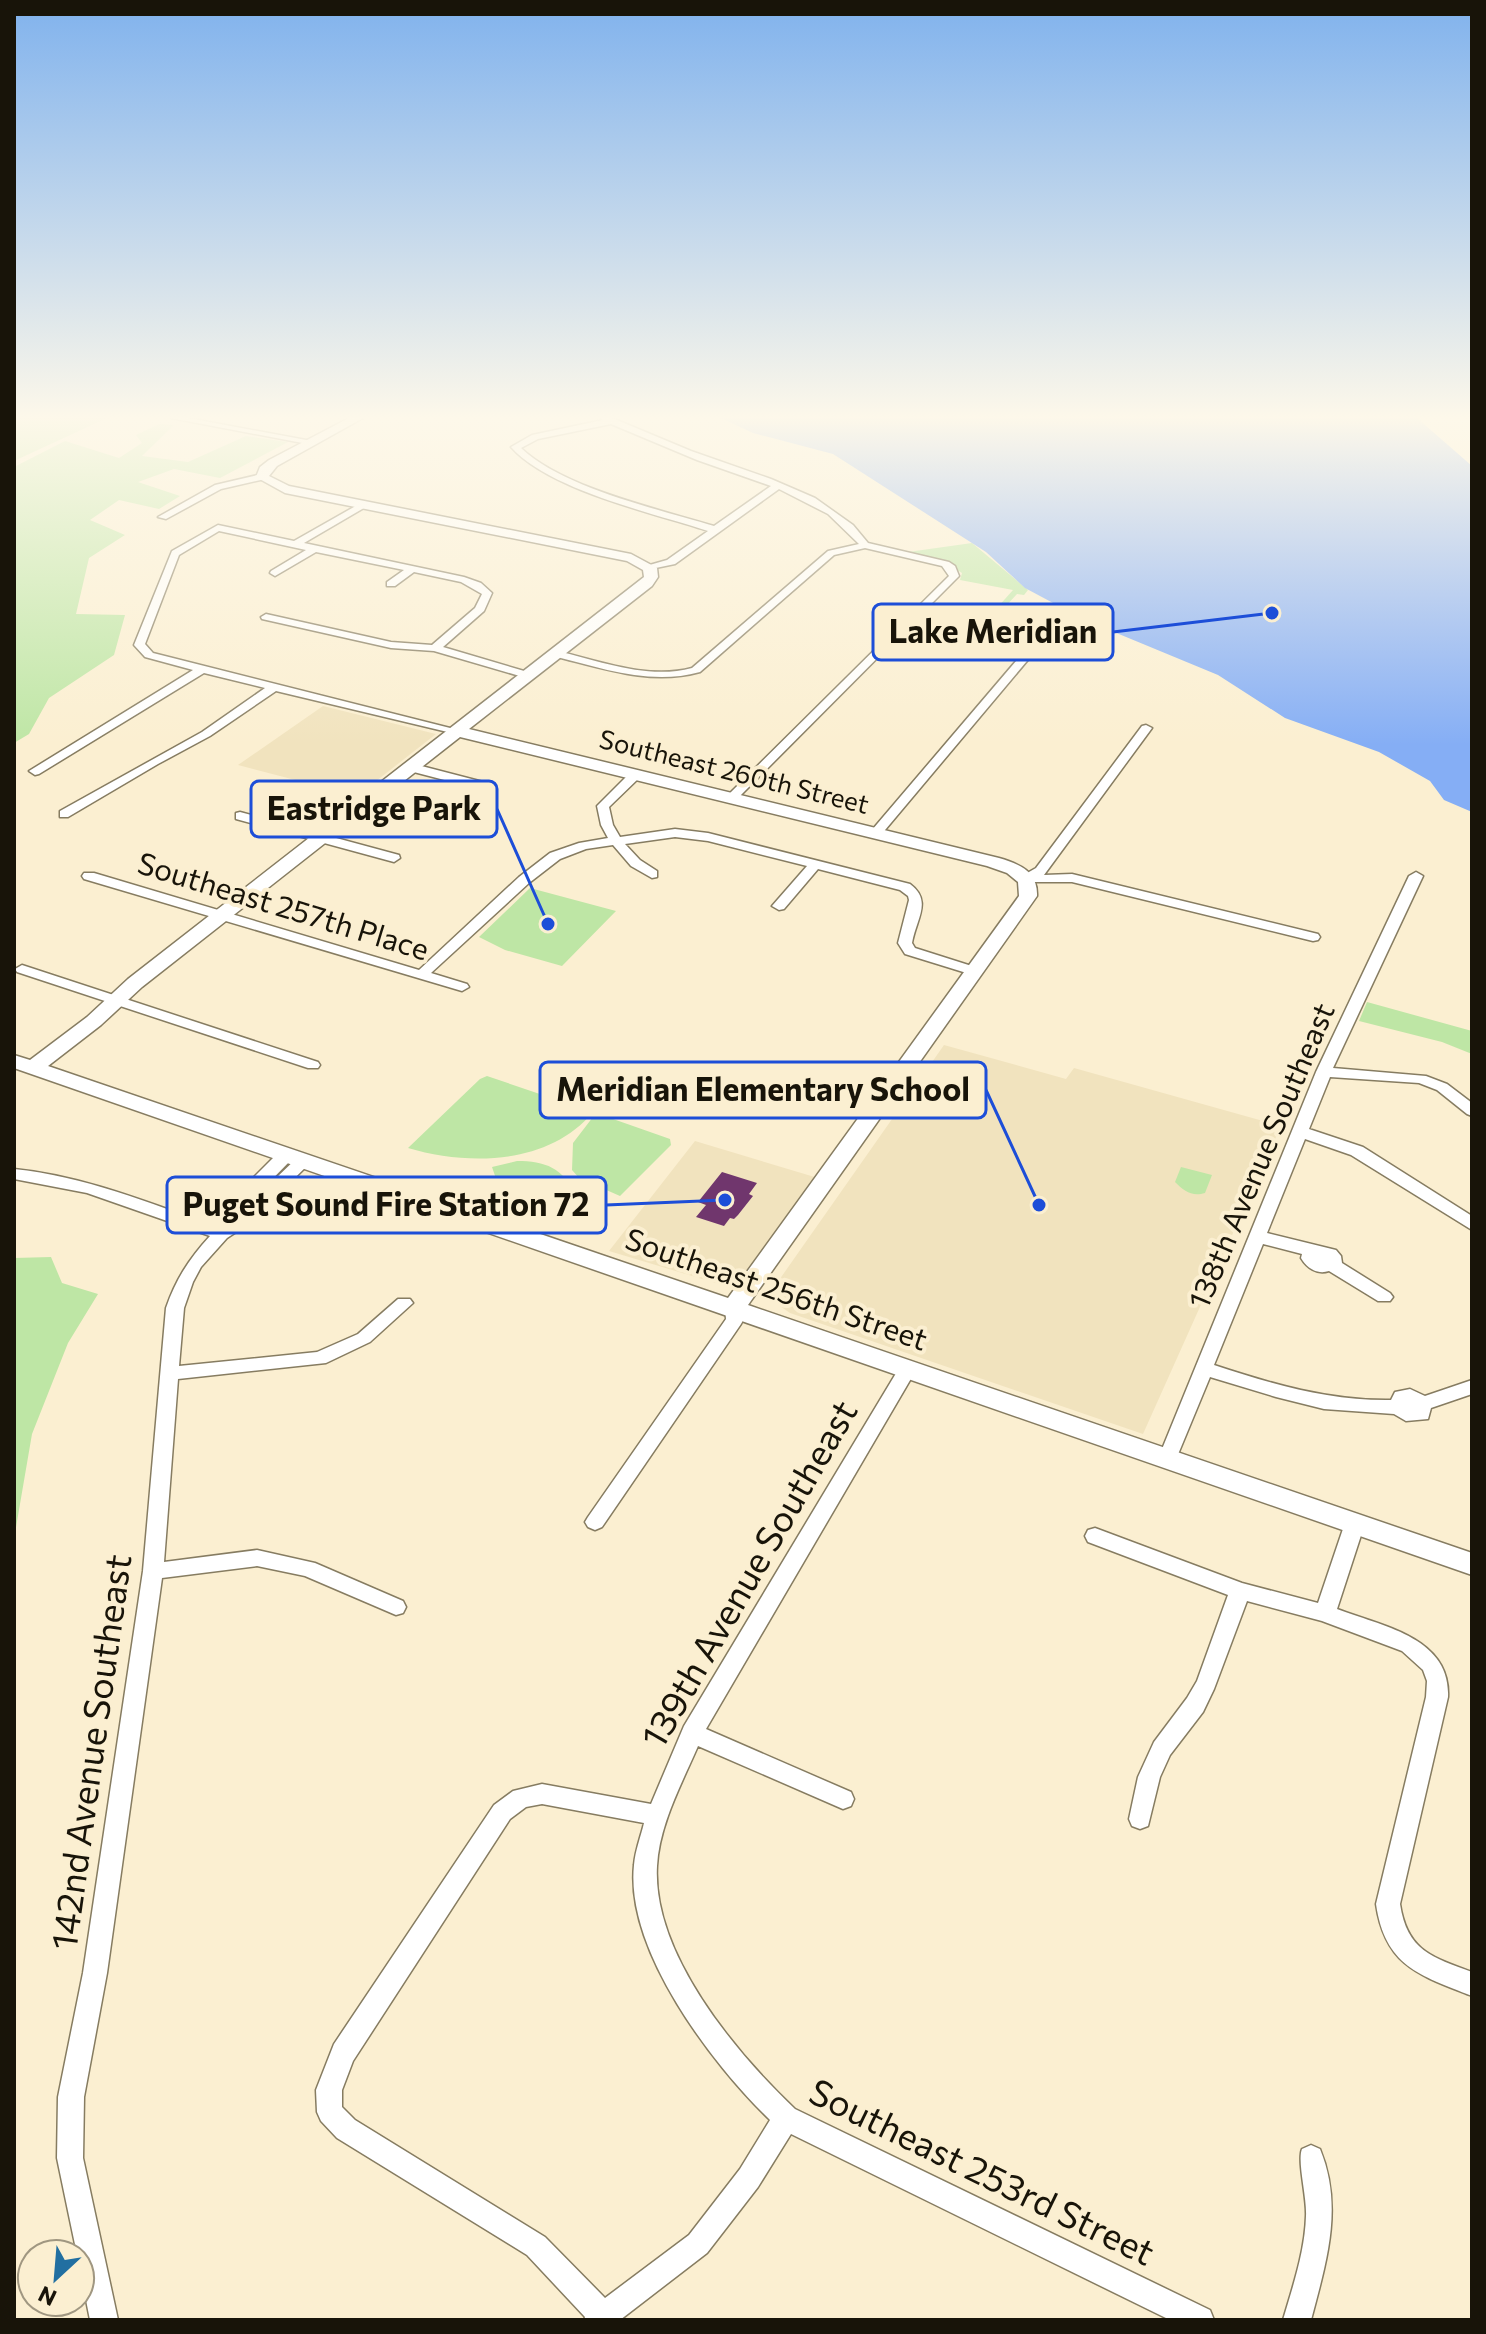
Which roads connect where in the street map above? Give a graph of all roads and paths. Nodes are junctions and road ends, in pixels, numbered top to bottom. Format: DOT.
graph roads {
  1 [pos="326,527"];
  2 [pos="477,527"];
  3 [pos="707,527"];
  4 [pos="716,527"];
  5 [pos="849,527"];
  6 [pos="713,529"];
  7 [pos="294,545"];
  8 [pos="865,545"];
  9 [pos="314,549"];
  10 [pos="650,568"];
  11 [pos="412,569"];
  12 [pos="275,573"];
  13 [pos="391,584"];
  14 [pos="266,617"];
  15 [pos="1043,636"];
  16 [pos="435,648"];
  17 [pos="557,654"];
  18 [pos="202,669"];
  19 [pos="527,675"];
  20 [pos="274,687"];
  21 [pos="488,705"];
  22 [pos="1146,728"];
  23 [pos="456,731"];
  24 [pos="509,744"];
  25 [pos="410,767"];
  26 [pos="35,771"];
  27 [pos="635,775"];
  28 [pos="483,786"];
  29 [pos="731,798"];
  30 [pos="64,814"];
  31 [pos="240,816"];
  32 [pos="876,833"];
  33 [pos="319,838"];
  34 [pos="618,841"];
  35 [pos="394,858"];
  36 [pos="816,863"];
  37 [pos="652,874"];
  38 [pos="89,876"];
  39 [pos="1416,876"];
  40 [pos="1027,879"];
  41 [pos="779,906"];
  42 [pos="222,915"];
  43 [pos="1313,937"];
  44 [pos="22,969"];
  45 [pos="973,971"];
  46 [pos="421,975"];
  47 [pos="462,987"];
  48 [pos="114,1000"];
  49 [pos="23,1064"];
  50 [pos="313,1065"];
  51 [pos="1324,1072"];
  52 [pos="1472,1111"];
  53 [pos="1301,1132"];
  54 [pos="295,1158"];
  55 [pos="14,1174"];
  56 [pos="1472,1224"];
  57 [pos="221,1234"];
  58 [pos="1259,1238"];
  59 [pos="1384,1297"];
  60 [pos="404,1303"];
  61 [pos="734,1307"];
  62 [pos="1204,1368"];
  63 [pos="907,1370"];
  64 [pos="170,1373"];
  65 [pos="1472,1387"];
  66 [pos="1167,1459"];
  67 [pos="595,1522"];
  68 [pos="1355,1523"];
  69 [pos="1095,1536"];
  70 [pos="1472,1564"];
  71 [pos="153,1571"];
  72 [pos="1240,1591"];
  73 [pos="396,1607"];
  74 [pos="1325,1613"];
  75 [pos="692,1733"];
  76 [pos="843,1799"];
  77 [pos="657,1815"];
  78 [pos="1140,1819"];
  79 [pos="1472,1984"];
  80 [pos="786,2118"];
  81 [pos="1311,2158"];
  82 [pos="600,2317"];
  83 [pos="104,2320"];
  84 [pos="1200,2320"];
  85 [pos="1297,2320"];
  1 -- 7 [label="street"];
  2 -- 10 [label="street"];
  3 -- 6 [label="street"];
  4 -- 6 [label="street"];
  5 -- 8 [label="street"];
  6 -- 10 [label="street"];
  7 -- 9 [label="street"];
  7 -- 18 [label="street, Southeast 260th Street"];
  8 -- 17 [label="street"];
  8 -- 29 [label="street"];
  9 -- 11 [label="street"];
  9 -- 12 [label="street"];
  10 -- 17 [label="street"];
  11 -- 13 [label="street"];
  11 -- 16 [label="street"];
  14 -- 16 [label="street"];
  15 -- 32 [label="street"];
  16 -- 19 [label="street"];
  17 -- 19 [label="street"];
  18 -- 20 [label="street, Southeast 260th Street"];
  18 -- 26 [label="street"];
  19 -- 21 [label="street"];
  20 -- 23 [label="street, Southeast 260th Street"];
  20 -- 30 [label="street"];
  21 -- 23 [label="street"];
  21 -- 24 [label="street"];
  22 -- 40 [label="street"];
  23 -- 24 [label="street, Southeast 260th Street"];
  23 -- 25 [label="street"];
  24 -- 27 [label="street, Southeast 260th Street"];
  25 -- 28 [label="street"];
  25 -- 33 [label="street"];
  27 -- 29 [label="street, Southeast 260th Street"];
  27 -- 34 [label="street"];
  29 -- 32 [label="street, Southeast 260th Street"];
  31 -- 33 [label="street"];
  32 -- 40 [label="street, Southeast 260th Street"];
  33 -- 35 [label="street"];
  33 -- 42 [label="street"];
  34 -- 36 [label="street"];
  34 -- 37 [label="street"];
  34 -- 46 [label="street"];
  36 -- 41 [label="street"];
  36 -- 45 [label="street"];
  38 -- 42 [label="street, Southeast 257th Place"];
  39 -- 51 [label="street, 138th Avenue Southeast"];
  40 -- 43 [label="street, Southeast 260th Street"];
  40 -- 45 [label="street"];
  42 -- 46 [label="street, Southeast 257th Place"];
  42 -- 48 [label="street"];
  44 -- 48 [label="street"];
  45 -- 61 [label="street"];
  46 -- 47 [label="street, Southeast 257th Place"];
  48 -- 49 [label="street"];
  48 -- 50 [label="street"];
  49 -- 54 [label="street, Southeast 256th Street"];
  51 -- 52 [label="street"];
  51 -- 53 [label="street, 138th Avenue Southeast"];
  53 -- 56 [label="street"];
  53 -- 58 [label="street, 138th Avenue Southeast"];
  54 -- 57 [label="street, 142nd Avenue Southeast"];
  54 -- 61 [label="street, Southeast 256th Street"];
  55 -- 57 [label="street"];
  57 -- 64 [label="street, 142nd Avenue Southeast"];
  58 -- 59 [label="street"];
  58 -- 62 [label="street, 138th Avenue Southeast"];
  60 -- 64 [label="street"];
  61 -- 63 [label="street, Southeast 256th Street"];
  61 -- 67 [label="street"];
  62 -- 65 [label="street"];
  62 -- 66 [label="street, 138th Avenue Southeast"];
  63 -- 66 [label="street, Southeast 256th Street"];
  63 -- 75 [label="street, 139th Avenue Southeast"];
  64 -- 71 [label="street, 142nd Avenue Southeast"];
  66 -- 68 [label="street, Southeast 256th Street"];
  68 -- 70 [label="street, Southeast 256th Street"];
  68 -- 74 [label="street"];
  69 -- 72 [label="street"];
  71 -- 73 [label="street"];
  71 -- 83 [label="street, 142nd Avenue Southeast"];
  72 -- 74 [label="street"];
  72 -- 78 [label="street"];
  74 -- 79 [label="street"];
  75 -- 76 [label="street"];
  75 -- 77 [label="street, 139th Avenue Southeast"];
  77 -- 80 [label="street, Southeast 253rd Street"];
  77 -- 82 [label="street"];
  80 -- 82 [label="street"];
  80 -- 84 [label="street, Southeast 253rd Street"];
  81 -- 85 [label="street"];
}
